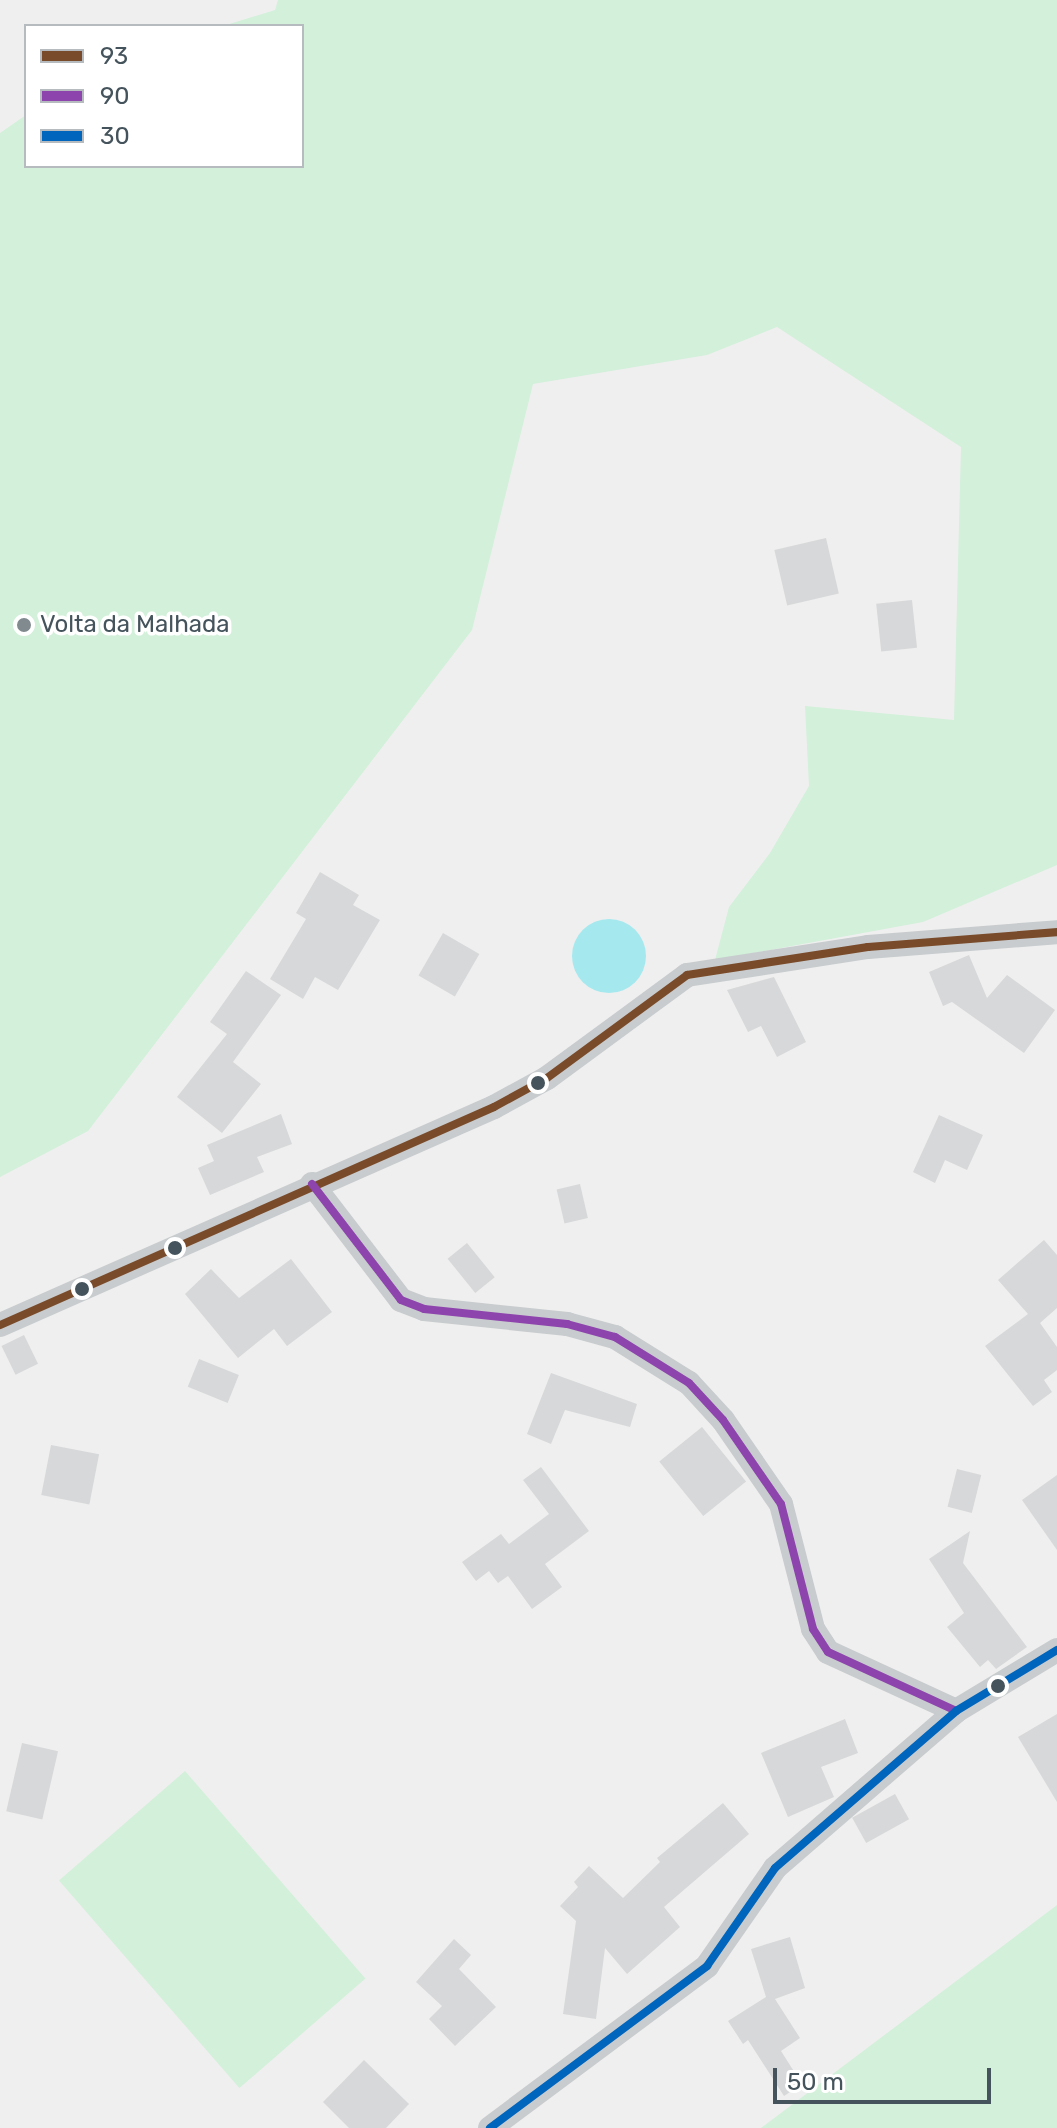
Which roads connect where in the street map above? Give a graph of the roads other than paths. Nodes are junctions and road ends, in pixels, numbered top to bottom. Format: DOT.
graph roads {
  1 [pos="1057,932"];
  2 [pos="312,1184"];
  3 [pos="0,1325"];
  4 [pos="1057,1650"];
  5 [pos="956,1711"];
  6 [pos="490,2128"];
  1 -- 2 [label="street"];
  2 -- 3 [label="street"];
  2 -- 5 [label="street"];
  4 -- 5 [label="street"];
  5 -- 6 [label="street"];
}
